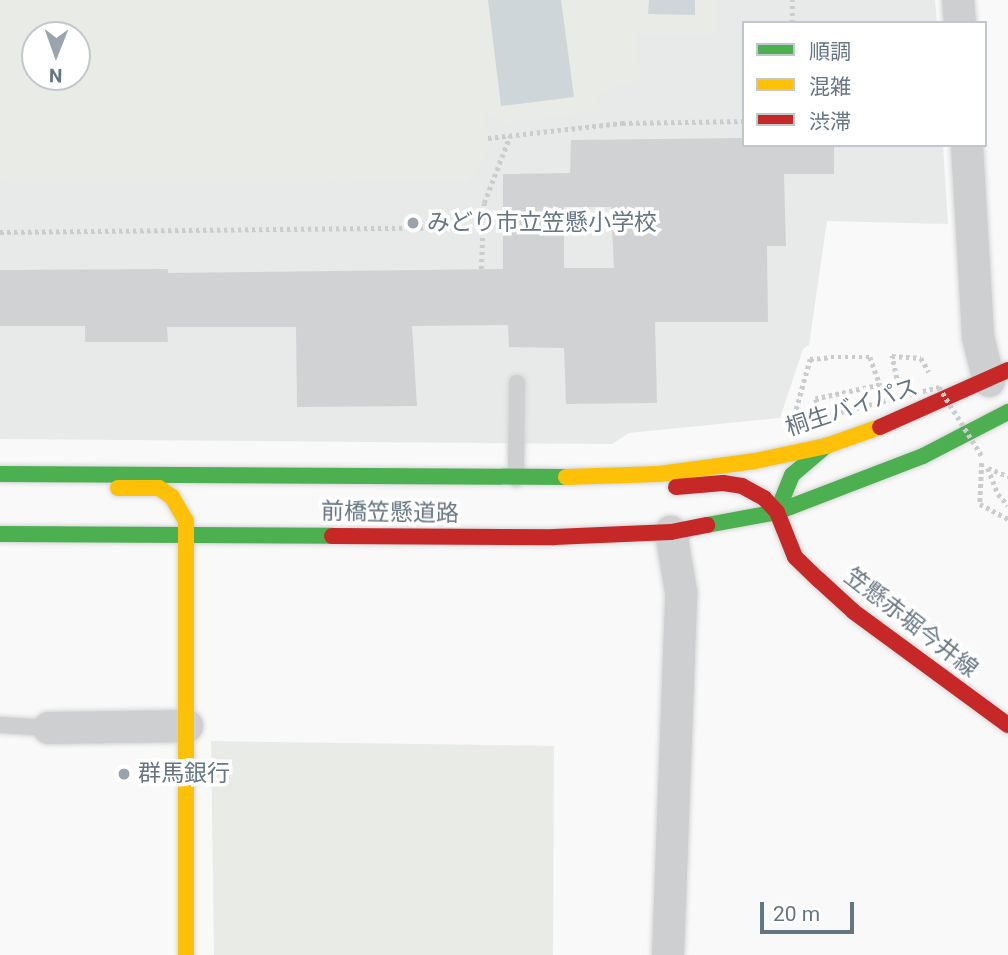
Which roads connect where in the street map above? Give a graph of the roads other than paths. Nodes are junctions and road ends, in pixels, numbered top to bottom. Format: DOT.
graph roads {
  1 [pos="958,0"];
  2 [pos="960,21"];
  3 [pos="967,147"];
  4 [pos="999,375"];
  5 [pos="517,383"];
  6 [pos="1008,412"];
  7 [pos="826,446"];
  8 [pos="704,469"];
  9 [pos="0,474"];
  10 [pos="300,474"];
  11 [pos="516,479"];
  12 [pos="0,488"];
  13 [pos="777,512"];
  14 [pos="671,532"];
  15 [pos="188,533"];
  16 [pos="0,534"];
  17 [pos="0,725"];
  18 [pos="1008,725"];
  19 [pos="187,726"];
  20 [pos="49,728"];
  21 [pos="186,955"];
  22 [pos="668,955"];
  1 -- 2 [label="street"];
  3 -- 4 [label="street"];
  4 -- 7 [label="main road, 桐生バイパス"];
  5 -- 11 [label="lane"];
  6 -- 13 [label="main road"];
  7 -- 8 [label="main road, 桐生バイパス"];
  7 -- 13 [label="main road"];
  8 -- 11 [label="main road, 前橋笠懸道路"];
  9 -- 10 [label="main road, 前橋笠懸道路"];
  10 -- 11 [label="main road, 前橋笠懸道路"];
  10 -- 13 [label="main road"];
  12 -- 15 [label="main road"];
  13 -- 14 [label="main road, 前橋笠懸道路"];
  13 -- 18 [label="main road, 笠懸赤堀今井線"];
  14 -- 15 [label="main road, 前橋笠懸道路"];
  14 -- 22 [label="street"];
  15 -- 16 [label="main road, 前橋笠懸道路"];
  15 -- 19 [label="main road"];
  17 -- 20 [label="lane"];
  19 -- 20 [label="street"];
  19 -- 21 [label="main road"];
}
